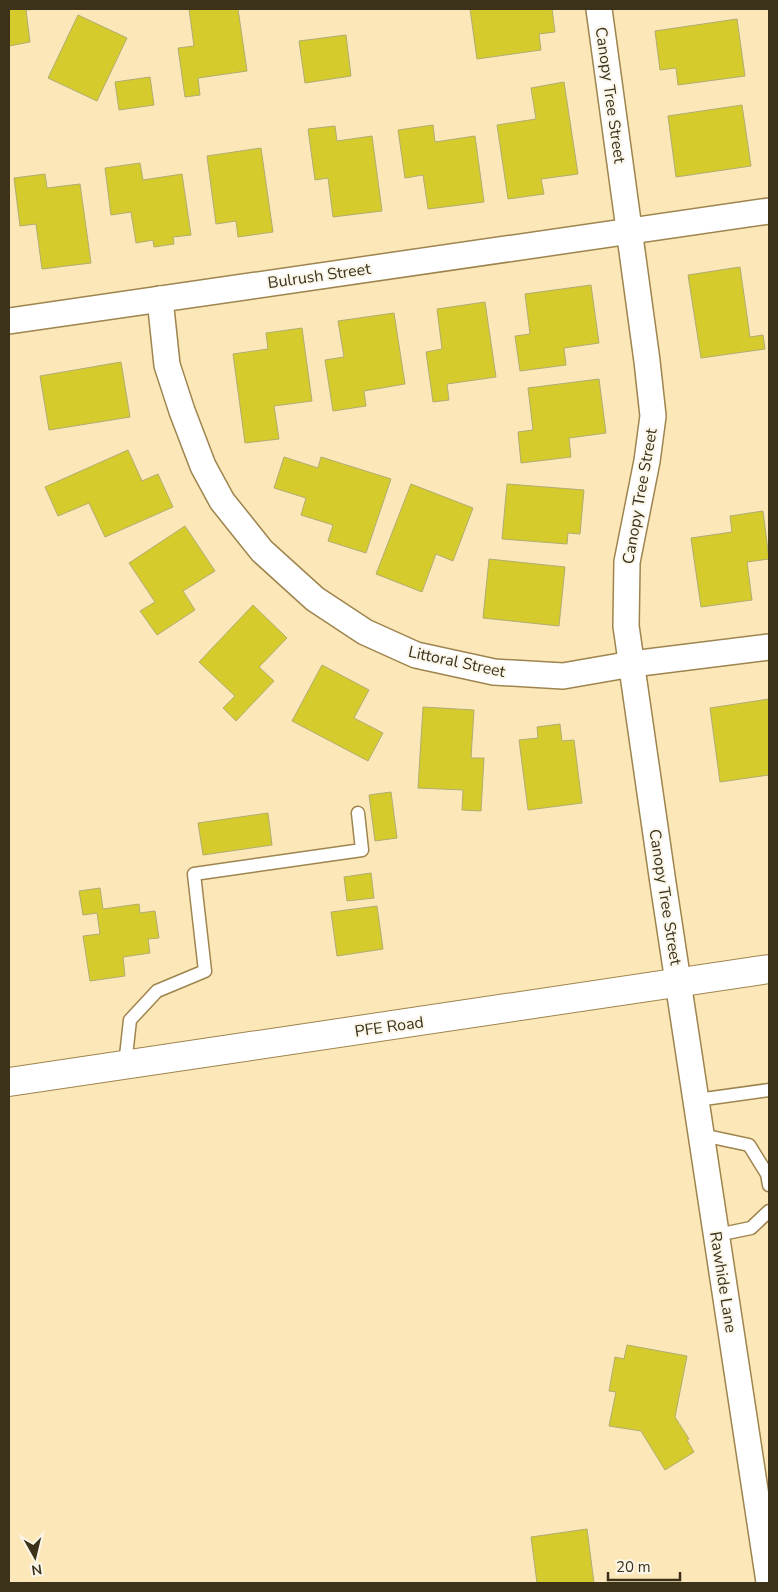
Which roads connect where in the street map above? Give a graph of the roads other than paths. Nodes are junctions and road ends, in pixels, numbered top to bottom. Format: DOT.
graph roads {
  1 [pos="599,9"];
  2 [pos="769,211"];
  3 [pos="629,230"];
  4 [pos="160,299"];
  5 [pos="9,321"];
  6 [pos="769,647"];
  7 [pos="632,664"];
  8 [pos="358,813"];
  9 [pos="769,969"];
  10 [pos="679,982"];
  11 [pos="124,1065"];
  12 [pos="9,1082"];
  13 [pos="769,1090"];
  14 [pos="697,1100"];
  15 [pos="702,1135"];
  16 [pos="769,1185"];
  17 [pos="769,1211"];
  18 [pos="717,1235"];
  19 [pos="769,1582"];
  1 -- 3 [label="street, Canopy Tree Street"];
  2 -- 3 [label="street, Bulrush Street"];
  3 -- 4 [label="street, Bulrush Street"];
  3 -- 7 [label="street, Canopy Tree Street"];
  4 -- 5 [label="street, Bulrush Street"];
  4 -- 7 [label="street, Littoral Street"];
  6 -- 7 [label="street, Littoral Street"];
  7 -- 10 [label="street, Canopy Tree Street"];
  8 -- 11 [label="lane"];
  9 -- 10 [label="main road, PFE Road"];
  10 -- 11 [label="main road, PFE Road"];
  10 -- 14 [label="street, Rawhide Lane"];
  11 -- 12 [label="main road, PFE Road"];
  13 -- 14 [label="lane"];
  14 -- 15 [label="street, Rawhide Lane"];
  15 -- 16 [label="lane"];
  15 -- 18 [label="street, Rawhide Lane"];
  17 -- 18 [label="lane"];
  18 -- 19 [label="street, Rawhide Lane"];
}
